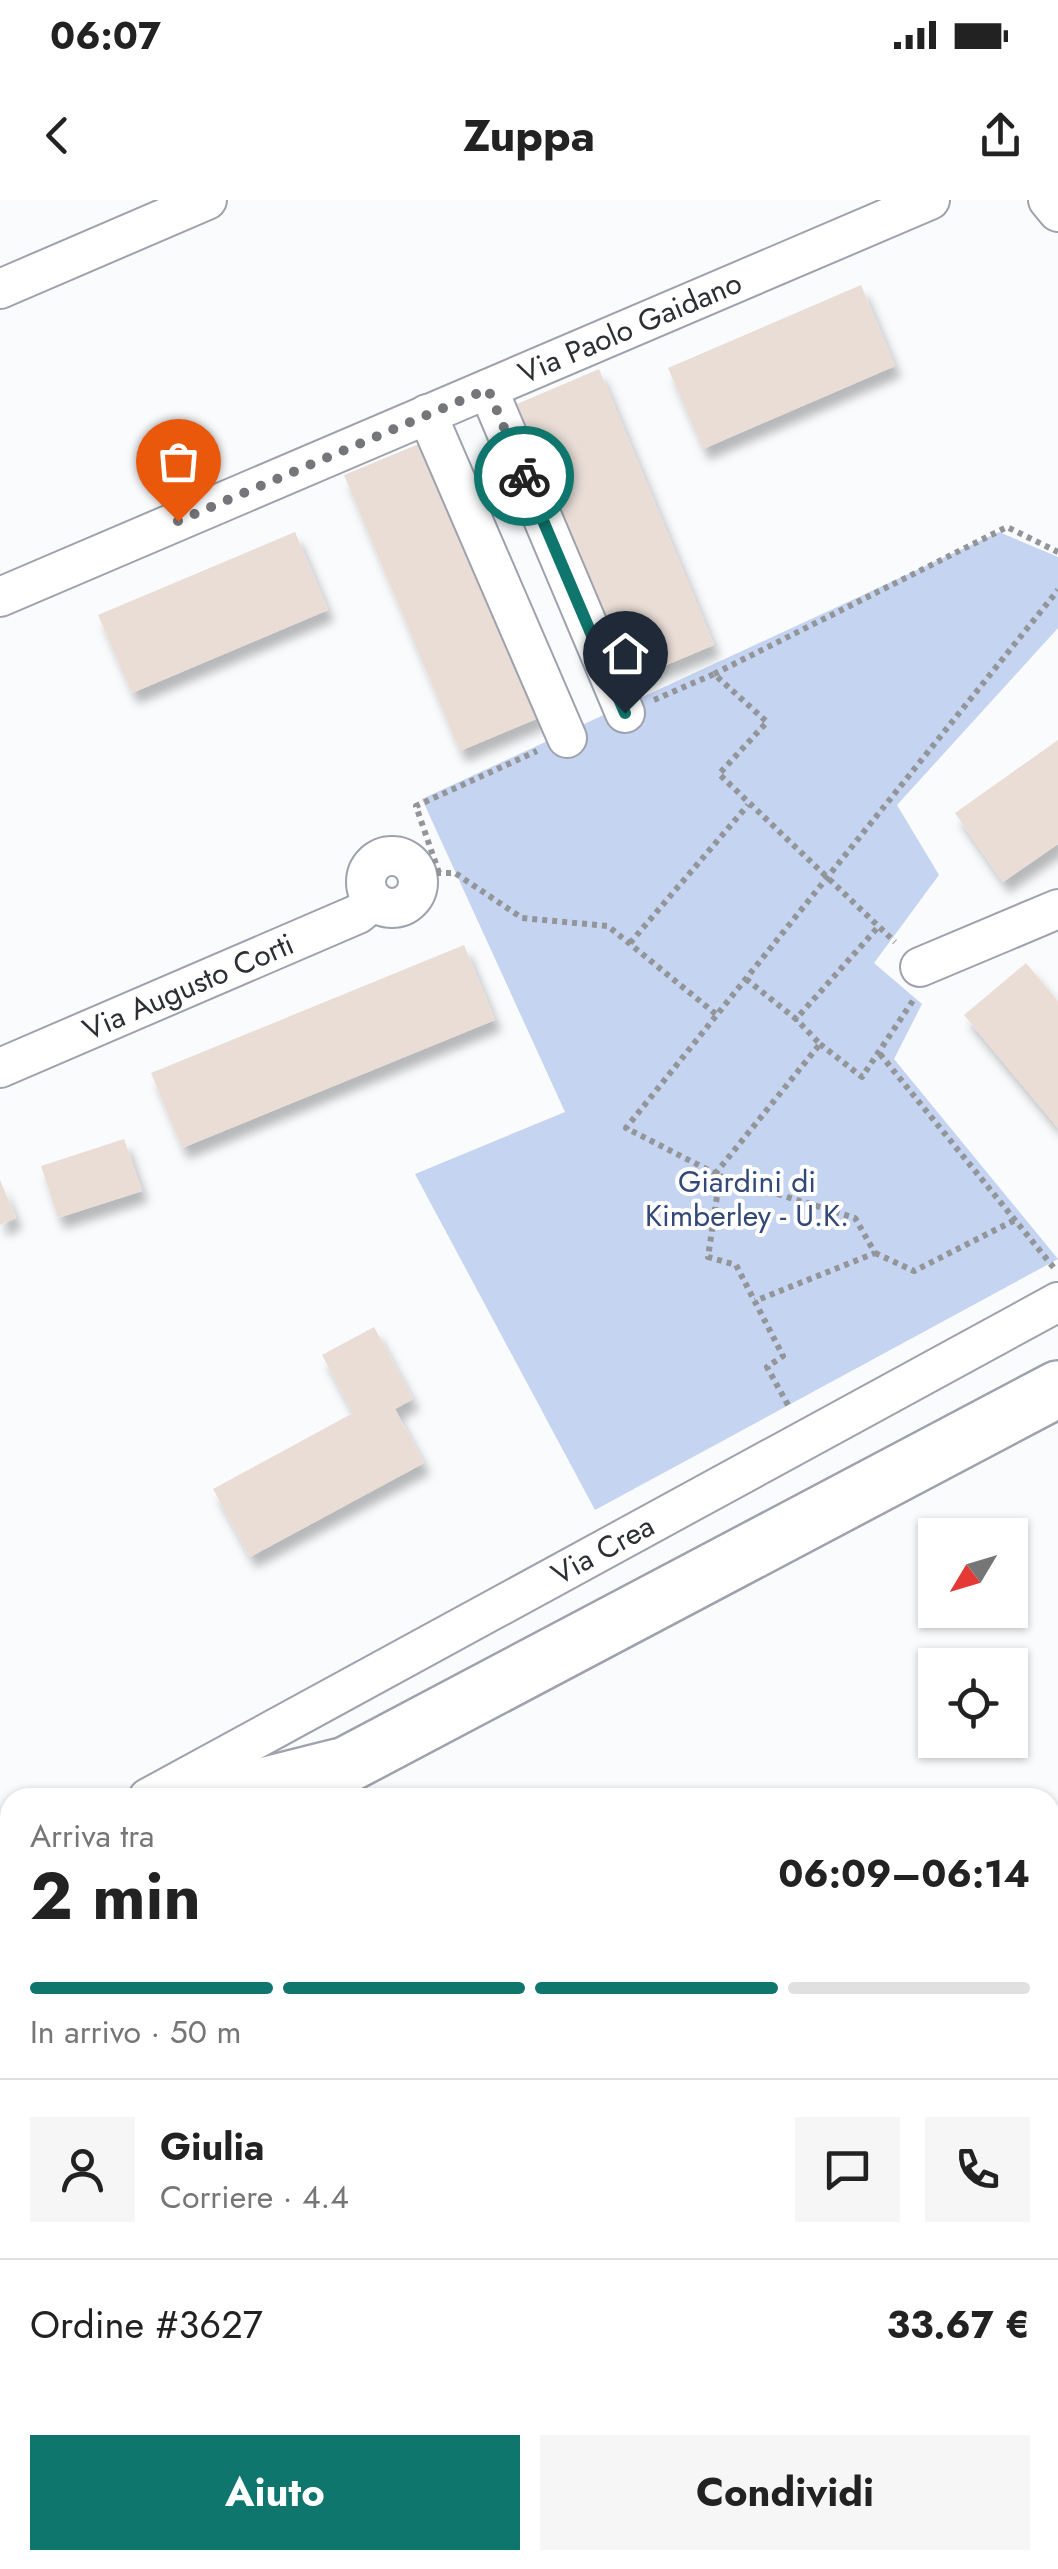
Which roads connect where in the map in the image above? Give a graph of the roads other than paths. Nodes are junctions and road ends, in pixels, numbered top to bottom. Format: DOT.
graph roads {
  1 [pos="208,200"];
  2 [pos="930,200"];
  3 [pos="1048,200"];
  4 [pos="1058,212"];
  5 [pos="0,289"];
  6 [pos="488,389"];
  7 [pos="428,414"];
  8 [pos="0,597"];
  9 [pos="625,713"];
  10 [pos="567,738"];
  11 [pos="428,873"];
  12 [pos="1058,909"];
  13 [pos="920,967"];
  14 [pos="0,1068"];
  15 [pos="1058,1302"];
  16 [pos="1058,1388"];
  17 [pos="346,1766"];
  18 [pos="166,1788"];
  19 [pos="257,1788"];
  20 [pos="314,1788"];
  1 -- 5 [label="street"];
  2 -- 6 [label="street, Via Paolo Gaidano"];
  3 -- 4 [label="street"];
  6 -- 7 [label="street, Via Paolo Gaidano"];
  6 -- 9 [label="street"];
  7 -- 8 [label="street, Via Paolo Gaidano"];
  7 -- 10 [label="street"];
  11 -- 14 [label="street, Via Augusto Corti"];
  12 -- 13 [label="street"];
  15 -- 18 [label="street, Via Crea"];
  16 -- 17 [label="street"];
  17 -- 19 [label="street"];
  17 -- 20 [label="street"];
}
